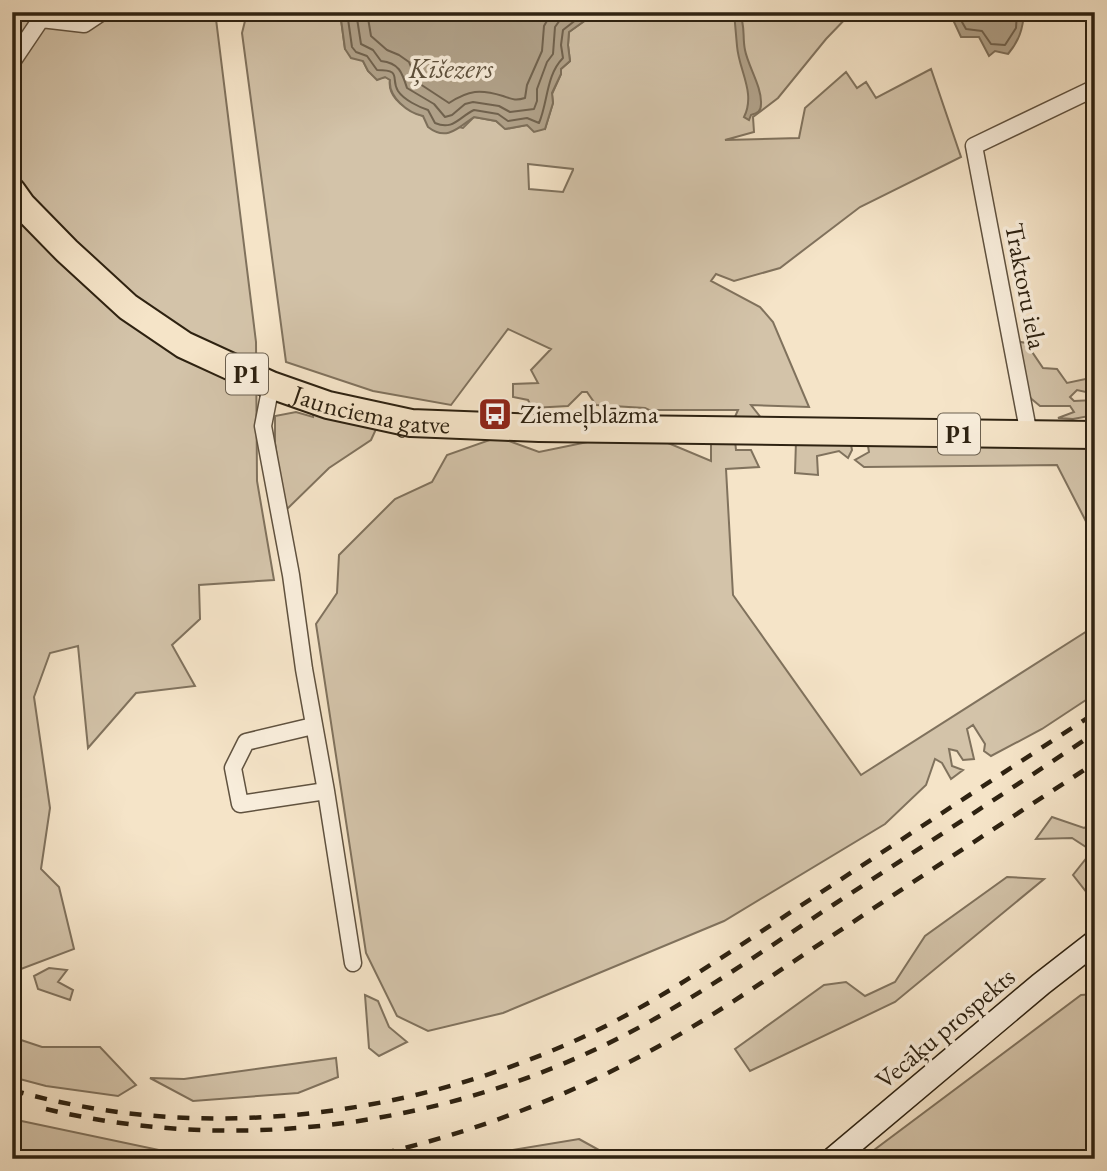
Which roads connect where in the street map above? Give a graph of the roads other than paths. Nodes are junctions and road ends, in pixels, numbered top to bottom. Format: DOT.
graph roads {
  1 [pos="103,12"];
  2 [pos="12,62"];
  3 [pos="1095,88"];
  4 [pos="12,191"];
  5 [pos="271,385"];
  6 [pos="1029,435"];
  7 [pos="1095,435"];
  8 [pos="313,726"];
  9 [pos="326,791"];
  10 [pos="1095,942"];
  11 [pos="353,963"];
  12 [pos="833,1159"];
  1 -- 2 [label="street"];
  3 -- 6 [label="street, Traktoru iela"];
  4 -- 5 [label="main road, Jaunciema gatve / P1"];
  5 -- 6 [label="main road, Jaunciema gatve / P1"];
  5 -- 8 [label="street"];
  6 -- 7 [label="main road, Jaunciema gatve / P1"];
  8 -- 9 [label="street"];
  8 -- 9 [label="street"];
  9 -- 11 [label="street"];
  10 -- 12 [label="main road, Vecāķu prospekts"];
}
